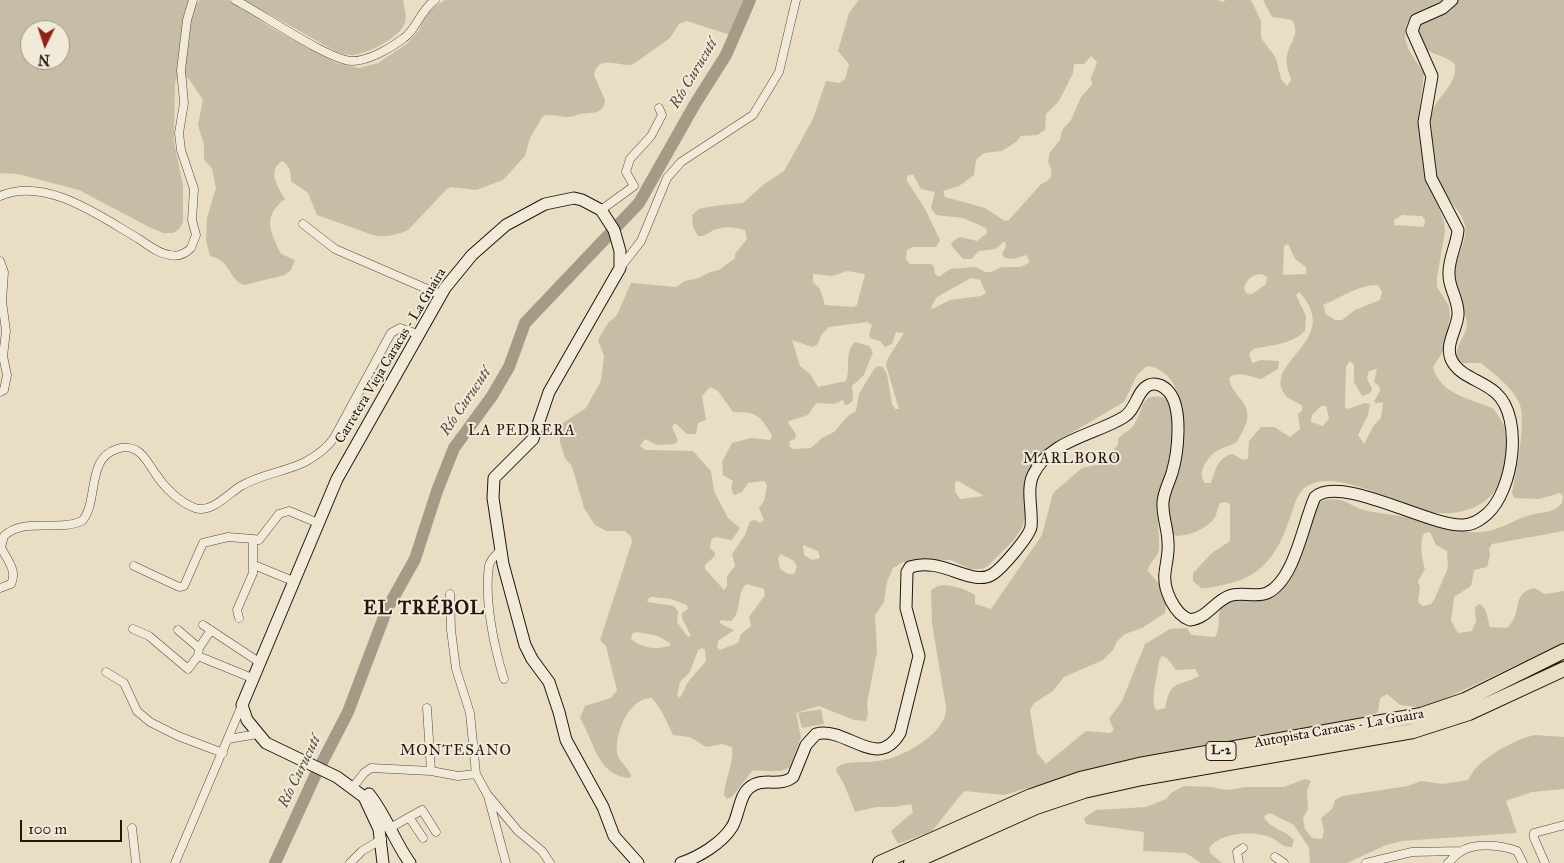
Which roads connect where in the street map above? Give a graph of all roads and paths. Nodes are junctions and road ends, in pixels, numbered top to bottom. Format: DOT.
graph roads {
  1 [pos="193,0"];
  2 [pos="234,0"];
  3 [pos="435,0"];
  4 [pos="796,0"];
  5 [pos="1452,0"];
  6 [pos="659,108"];
  7 [pos="0,196"];
  8 [pos="601,210"];
  9 [pos="303,224"];
  10 [pos="0,261"];
  11 [pos="620,268"];
  12 [pos="441,295"];
  13 [pos="418,334"];
  14 [pos="0,392"];
  15 [pos="318,523"];
  16 [pos="253,538"];
  17 [pos="500,550"];
  18 [pos="254,565"];
  19 [pos="134,566"];
  20 [pos="292,581"];
  21 [pos="0,588"];
  22 [pos="450,594"];
  23 [pos="239,618"];
  24 [pos="204,625"];
  25 [pos="133,629"];
  26 [pos="178,630"];
  27 [pos="212,630"];
  28 [pos="1564,651"];
  29 [pos="198,652"];
  30 [pos="259,662"];
  31 [pos="1564,669"];
  32 [pos="106,672"];
  33 [pos="252,678"];
  34 [pos="504,679"];
  35 [pos="242,704"];
  36 [pos="427,708"];
  37 [pos="258,734"];
  38 [pos="228,739"];
  39 [pos="223,753"];
  40 [pos="431,771"];
  41 [pos="476,774"];
  42 [pos="355,785"];
  43 [pos="487,794"];
  44 [pos="409,817"];
  45 [pos="1564,825"];
  46 [pos="132,828"];
  47 [pos="390,828"];
  48 [pos="436,832"];
  49 [pos="423,838"];
  50 [pos="382,839"];
  51 [pos="1243,848"];
  52 [pos="1461,851"];
  53 [pos="1275,857"];
  54 [pos="136,863"];
  55 [pos="175,863"];
  56 [pos="350,863"];
  57 [pos="383,863"];
  58 [pos="410,863"];
  59 [pos="506,863"];
  60 [pos="550,863"];
  61 [pos="638,863"];
  62 [pos="682,863"];
  63 [pos="880,863"];
  64 [pos="911,863"];
  65 [pos="1239,863"];
  66 [pos="1284,863"];
  67 [pos="1366,863"];
  68 [pos="1448,863"];
  69 [pos="1523,863"];
  70 [pos="1545,863"];
  1 -- 7 [label="street"];
  2 -- 3 [label="street"];
  4 -- 11 [label="street"];
  5 -- 62 [label="main road"];
  6 -- 8 [label="street"];
  8 -- 11 [label="main road, Carretera Vieja Caracas - La Guaira"];
  8 -- 12 [label="main road, Carretera Vieja Caracas - La Guaira"];
  9 -- 12 [label="street"];
  10 -- 14 [label="street"];
  11 -- 17 [label="main road, Carretera Vieja Caracas - La Guaira"];
  12 -- 13 [label="main road, Carretera Vieja Caracas - La Guaira"];
  13 -- 15 [label="main road, Carretera Vieja Caracas - La Guaira"];
  13 -- 21 [label="street"];
  15 -- 16 [label="street"];
  15 -- 20 [label="main road, Carretera Vieja Caracas - La Guaira"];
  16 -- 18 [label="street"];
  16 -- 19 [label="street"];
  17 -- 34 [label="street"];
  17 -- 61 [label="main road, Carretera Vieja Caracas - La Guaira"];
  18 -- 20 [label="street"];
  18 -- 23 [label="street"];
  20 -- 30 [label="main road, Carretera Vieja Caracas - La Guaira"];
  22 -- 41 [label="street"];
  24 -- 27 [label="street"];
  25 -- 29 [label="street"];
  26 -- 29 [label="street"];
  27 -- 29 [label="street"];
  27 -- 30 [label="street"];
  28 -- 63 [label="highway, Autopista Caracas - La Guaira / L-2"];
  29 -- 33 [label="street"];
  30 -- 33 [label="main road, Carretera Vieja Caracas - La Guaira"];
  31 -- 64 [label="highway, Autopista Caracas - La Guaira / L-2"];
  32 -- 39 [label="street"];
  33 -- 35 [label="main road, Carretera Vieja Caracas - La Guaira"];
  35 -- 37 [label="main road"];
  35 -- 38 [label="street"];
  36 -- 40 [label="street"];
  37 -- 38 [label="street"];
  37 -- 42 [label="main road"];
  38 -- 39 [label="street"];
  39 -- 55 [label="street"];
  40 -- 41 [label="street"];
  40 -- 42 [label="street"];
  41 -- 43 [label="street"];
  42 -- 47 [label="main road"];
  42 -- 50 [label="main road"];
  43 -- 59 [label="street"];
  43 -- 60 [label="street"];
  44 -- 47 [label="street"];
  44 -- 48 [label="street"];
  44 -- 49 [label="street"];
  45 -- 70 [label="street"];
  46 -- 54 [label="street"];
  47 -- 58 [label="main road"];
  50 -- 56 [label="street"];
  50 -- 57 [label="main road"];
  51 -- 65 [label="street"];
  52 -- 67 [label="street"];
  52 -- 68 [label="street"];
  52 -- 69 [label="street"];
  53 -- 66 [label="street"];
}
